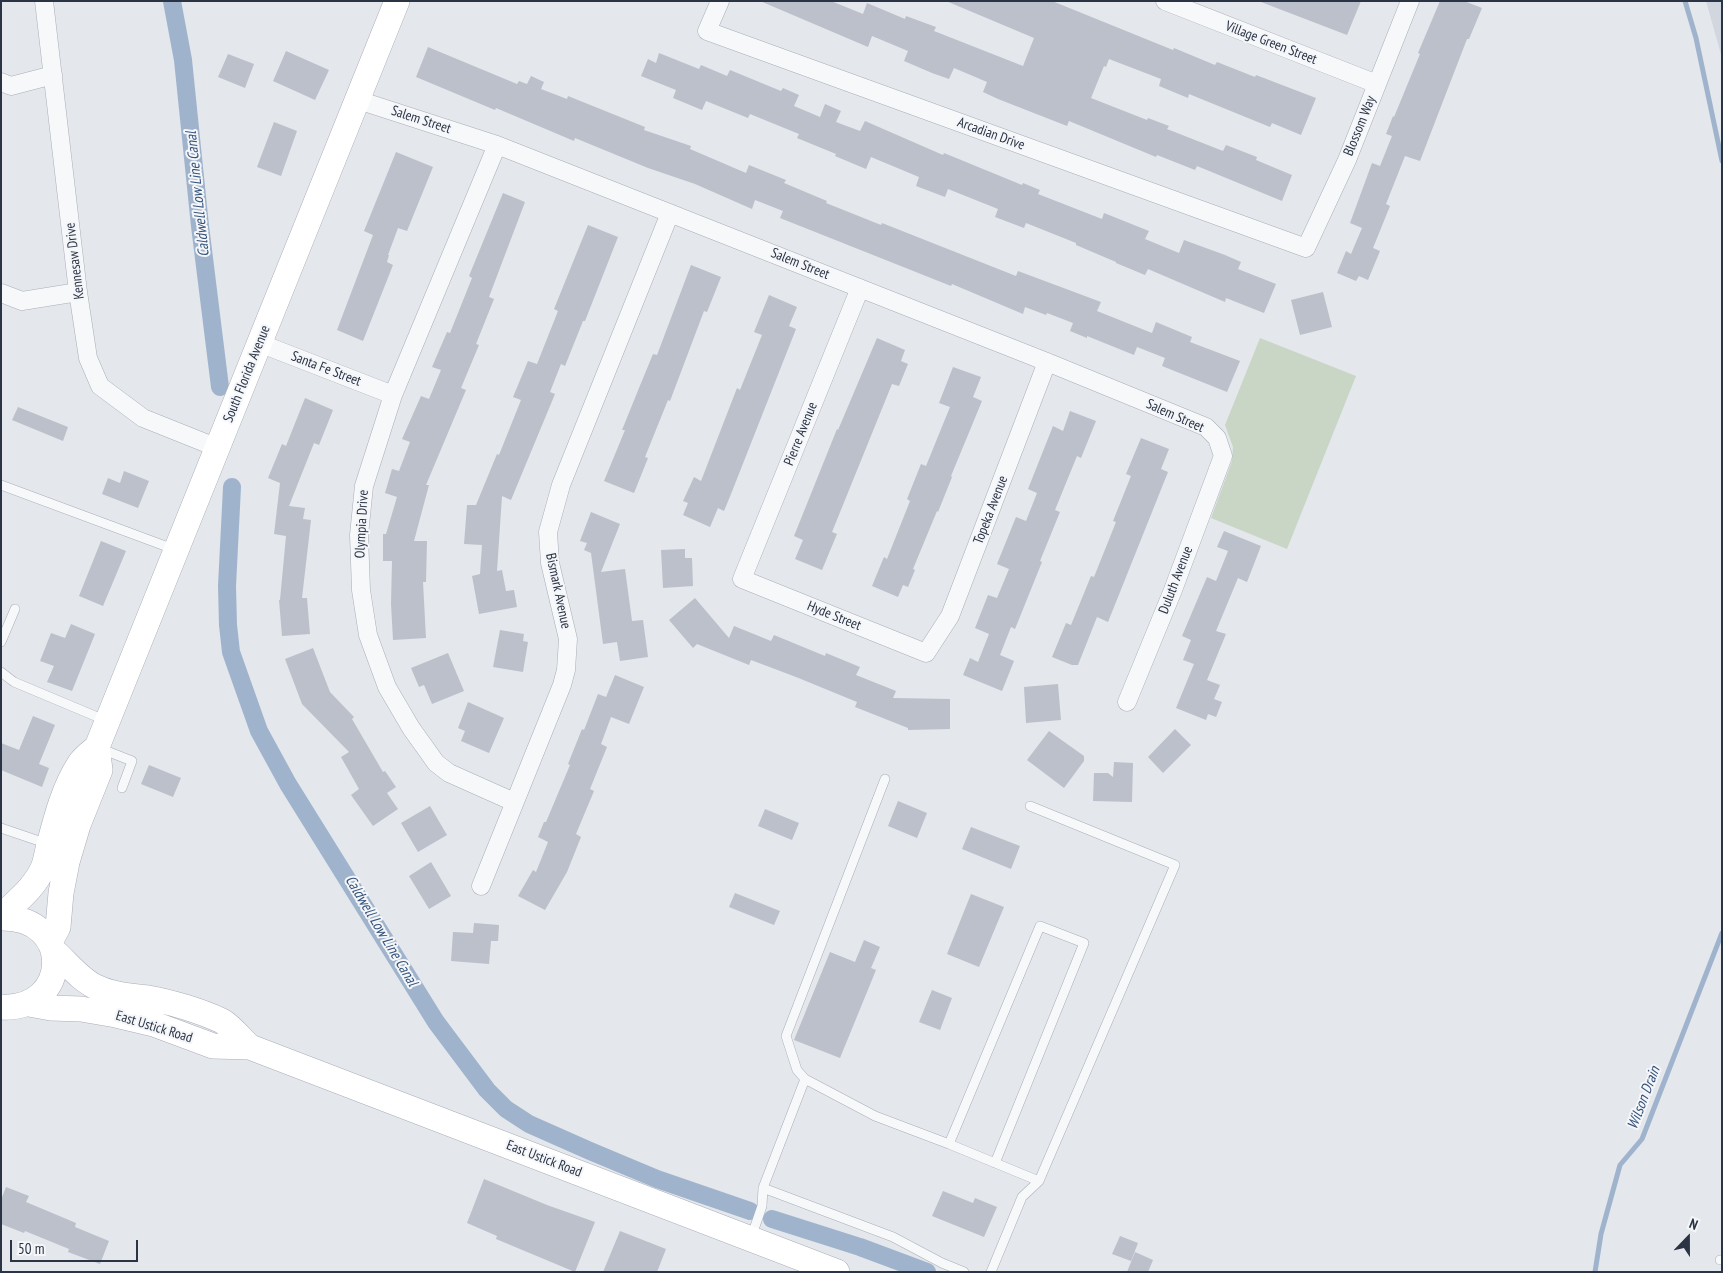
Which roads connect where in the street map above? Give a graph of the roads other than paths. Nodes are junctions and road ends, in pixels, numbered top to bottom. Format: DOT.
graph roads {
  1 [pos="44,1"];
  2 [pos="397,1"];
  3 [pos="720,1"];
  4 [pos="1165,1"];
  5 [pos="1410,1"];
  6 [pos="54,75"];
  7 [pos="1,82"];
  8 [pos="1377,84"];
  9 [pos="358,100"];
  10 [pos="497,145"];
  11 [pos="670,213"];
  12 [pos="1306,248"];
  13 [pos="860,288"];
  14 [pos="78,292"];
  15 [pos="1,293"];
  16 [pos="259,343"];
  17 [pos="1047,362"];
  18 [pos="392,395"];
  19 [pos="218,448"];
  20 [pos="1223,456"];
  21 [pos="1,485"];
  22 [pos="176,550"];
  23 [pos="742,579"];
  24 [pos="15,609"];
  25 [pos="1,642"];
  26 [pos="926,653"];
  27 [pos="1,672"];
  28 [pos="1127,702"];
  29 [pos="107,721"];
  30 [pos="97,747"];
  31 [pos="885,779"];
  32 [pos="122,788"];
  33 [pos="514,802"];
  34 [pos="1030,806"];
  35 [pos="1,828"];
  36 [pos="49,844"];
  37 [pos="480,886"];
  38 [pos="1,918"];
  39 [pos="52,946"];
  40 [pos="11,1010"];
  41 [pos="250,1047"];
  42 [pos="805,1079"];
  43 [pos="949,1144"];
  44 [pos="995,1163"];
  45 [pos="1038,1181"];
  46 [pos="762,1188"];
  47 [pos="751,1238"];
  48 [pos="838,1272"];
  49 [pos="964,1272"];
  50 [pos="991,1272"];
  1 -- 6 [label="street, Kennesaw Drive"];
  2 -- 9 [label="street, South Florida Avenue"];
  3 -- 12 [label="street, Arcadian Drive"];
  4 -- 8 [label="street, Village Green Street"];
  5 -- 8 [label="street, Blossom Way"];
  6 -- 7 [label="street"];
  6 -- 14 [label="street, Kennesaw Drive"];
  8 -- 12 [label="street, Blossom Way"];
  9 -- 10 [label="street, Salem Street"];
  9 -- 16 [label="street, South Florida Avenue"];
  10 -- 11 [label="street, Salem Street"];
  10 -- 18 [label="street, Olympia Drive"];
  11 -- 13 [label="street, Salem Street"];
  11 -- 33 [label="street, Bismark Avenue"];
  13 -- 17 [label="street, Salem Street"];
  13 -- 23 [label="street, Pierre Avenue"];
  14 -- 15 [label="street"];
  14 -- 19 [label="street, Kennesaw Drive"];
  16 -- 18 [label="street, Santa Fe Street"];
  16 -- 19 [label="street, South Florida Avenue"];
  17 -- 20 [label="street, Salem Street"];
  17 -- 26 [label="street, Topeka Avenue"];
  18 -- 33 [label="street, Olympia Drive"];
  19 -- 22 [label="street, South Florida Avenue"];
  20 -- 28 [label="street, Duluth Avenue"];
  21 -- 22 [label="lane"];
  22 -- 29 [label="street, South Florida Avenue"];
  23 -- 26 [label="street, Hyde Street"];
  24 -- 25 [label="lane"];
  27 -- 29 [label="lane"];
  29 -- 30 [label="street, South Florida Avenue"];
  30 -- 32 [label="lane"];
  30 -- 36 [label="street, South Florida Avenue"];
  30 -- 39 [label="street, South Florida Avenue"];
  31 -- 42 [label="lane"];
  33 -- 37 [label="street, Bismark Avenue"];
  34 -- 45 [label="lane"];
  35 -- 36 [label="lane"];
  36 -- 38 [label="street, South Florida Avenue"];
  38 -- 39 [label="street, East Ustick Road"];
  39 -- 40 [label="street, South Florida Avenue"];
  39 -- 41 [label="street, East Ustick Road"];
  40 -- 41 [label="street, East Ustick Road"];
  41 -- 47 [label="street, East Ustick Road"];
  42 -- 43 [label="lane"];
  42 -- 46 [label="lane"];
  43 -- 44 [label="lane"];
  43 -- 44 [label="lane"];
  44 -- 45 [label="lane"];
  45 -- 50 [label="lane"];
  46 -- 47 [label="lane"];
  46 -- 49 [label="lane"];
  47 -- 48 [label="street, East Ustick Road"];
}
